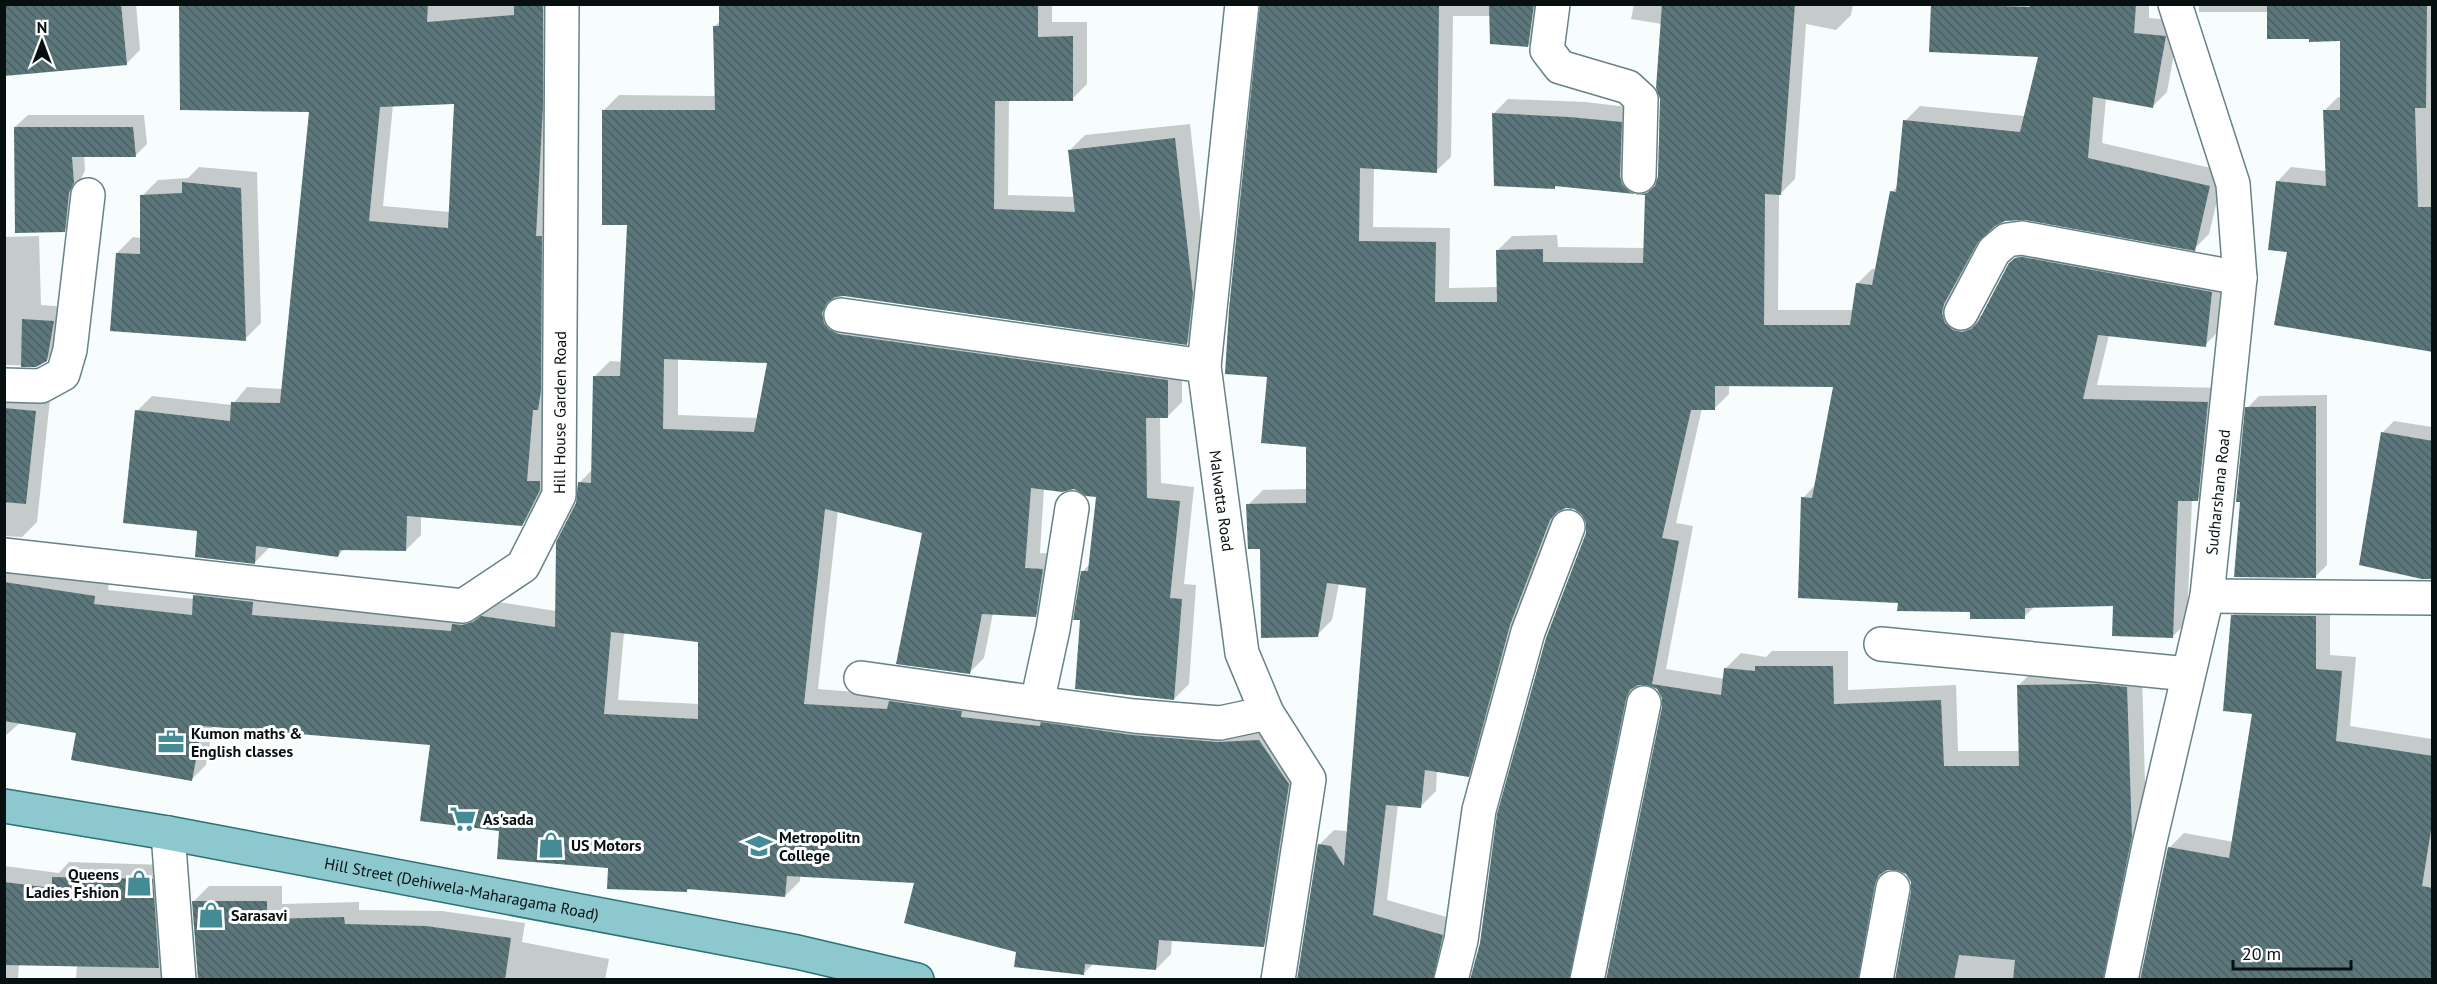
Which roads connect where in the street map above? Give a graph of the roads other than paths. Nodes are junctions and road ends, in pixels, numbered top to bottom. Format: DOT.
graph roads {
  1 [pos="562,4"];
  2 [pos="1242,4"];
  3 [pos="1553,4"];
  4 [pos="2175,4"];
  5 [pos="1639,176"];
  6 [pos="88,195"];
  7 [pos="2240,278"];
  8 [pos="1961,313"];
  9 [pos="841,315"];
  10 [pos="1204,366"];
  11 [pos="4,385"];
  12 [pos="1072,508"];
  13 [pos="1568,527"];
  14 [pos="4,555"];
  15 [pos="2207,597"];
  16 [pos="2433,598"];
  17 [pos="1881,644"];
  18 [pos="2188,674"];
  19 [pos="861,678"];
  20 [pos="1037,703"];
  21 [pos="1644,703"];
  22 [pos="1267,713"];
  23 [pos="4,807"];
  24 [pos="168,833"];
  25 [pos="1893,888"];
  26 [pos="905,978"];
  27 [pos="179,980"];
  28 [pos="1278,980"];
  29 [pos="1451,980"];
  30 [pos="1587,980"];
  31 [pos="1876,980"];
  32 [pos="2121,980"];
  1 -- 14 [label="street, Hill House Garden Road"];
  2 -- 10 [label="street, Malwatta Road"];
  3 -- 5 [label="street"];
  4 -- 7 [label="street, Sudharshana Road"];
  6 -- 11 [label="street"];
  7 -- 8 [label="street"];
  7 -- 15 [label="street, Sudharshana Road"];
  9 -- 10 [label="street"];
  10 -- 22 [label="street, Malwatta Road"];
  12 -- 20 [label="street"];
  13 -- 29 [label="street"];
  15 -- 16 [label="street"];
  15 -- 18 [label="street, Sudharshana Road"];
  17 -- 18 [label="street"];
  18 -- 32 [label="street, Sudharshana Road"];
  19 -- 20 [label="street"];
  20 -- 22 [label="street"];
  21 -- 30 [label="street"];
  22 -- 28 [label="street, Malwatta Road"];
  23 -- 24 [label="main road, Hill Street (Dehiwela-Maharagama Road)"];
  24 -- 26 [label="main road, Hill Street (Dehiwela-Maharagama Road)"];
  24 -- 27 [label="street"];
  25 -- 31 [label="street"];
}
